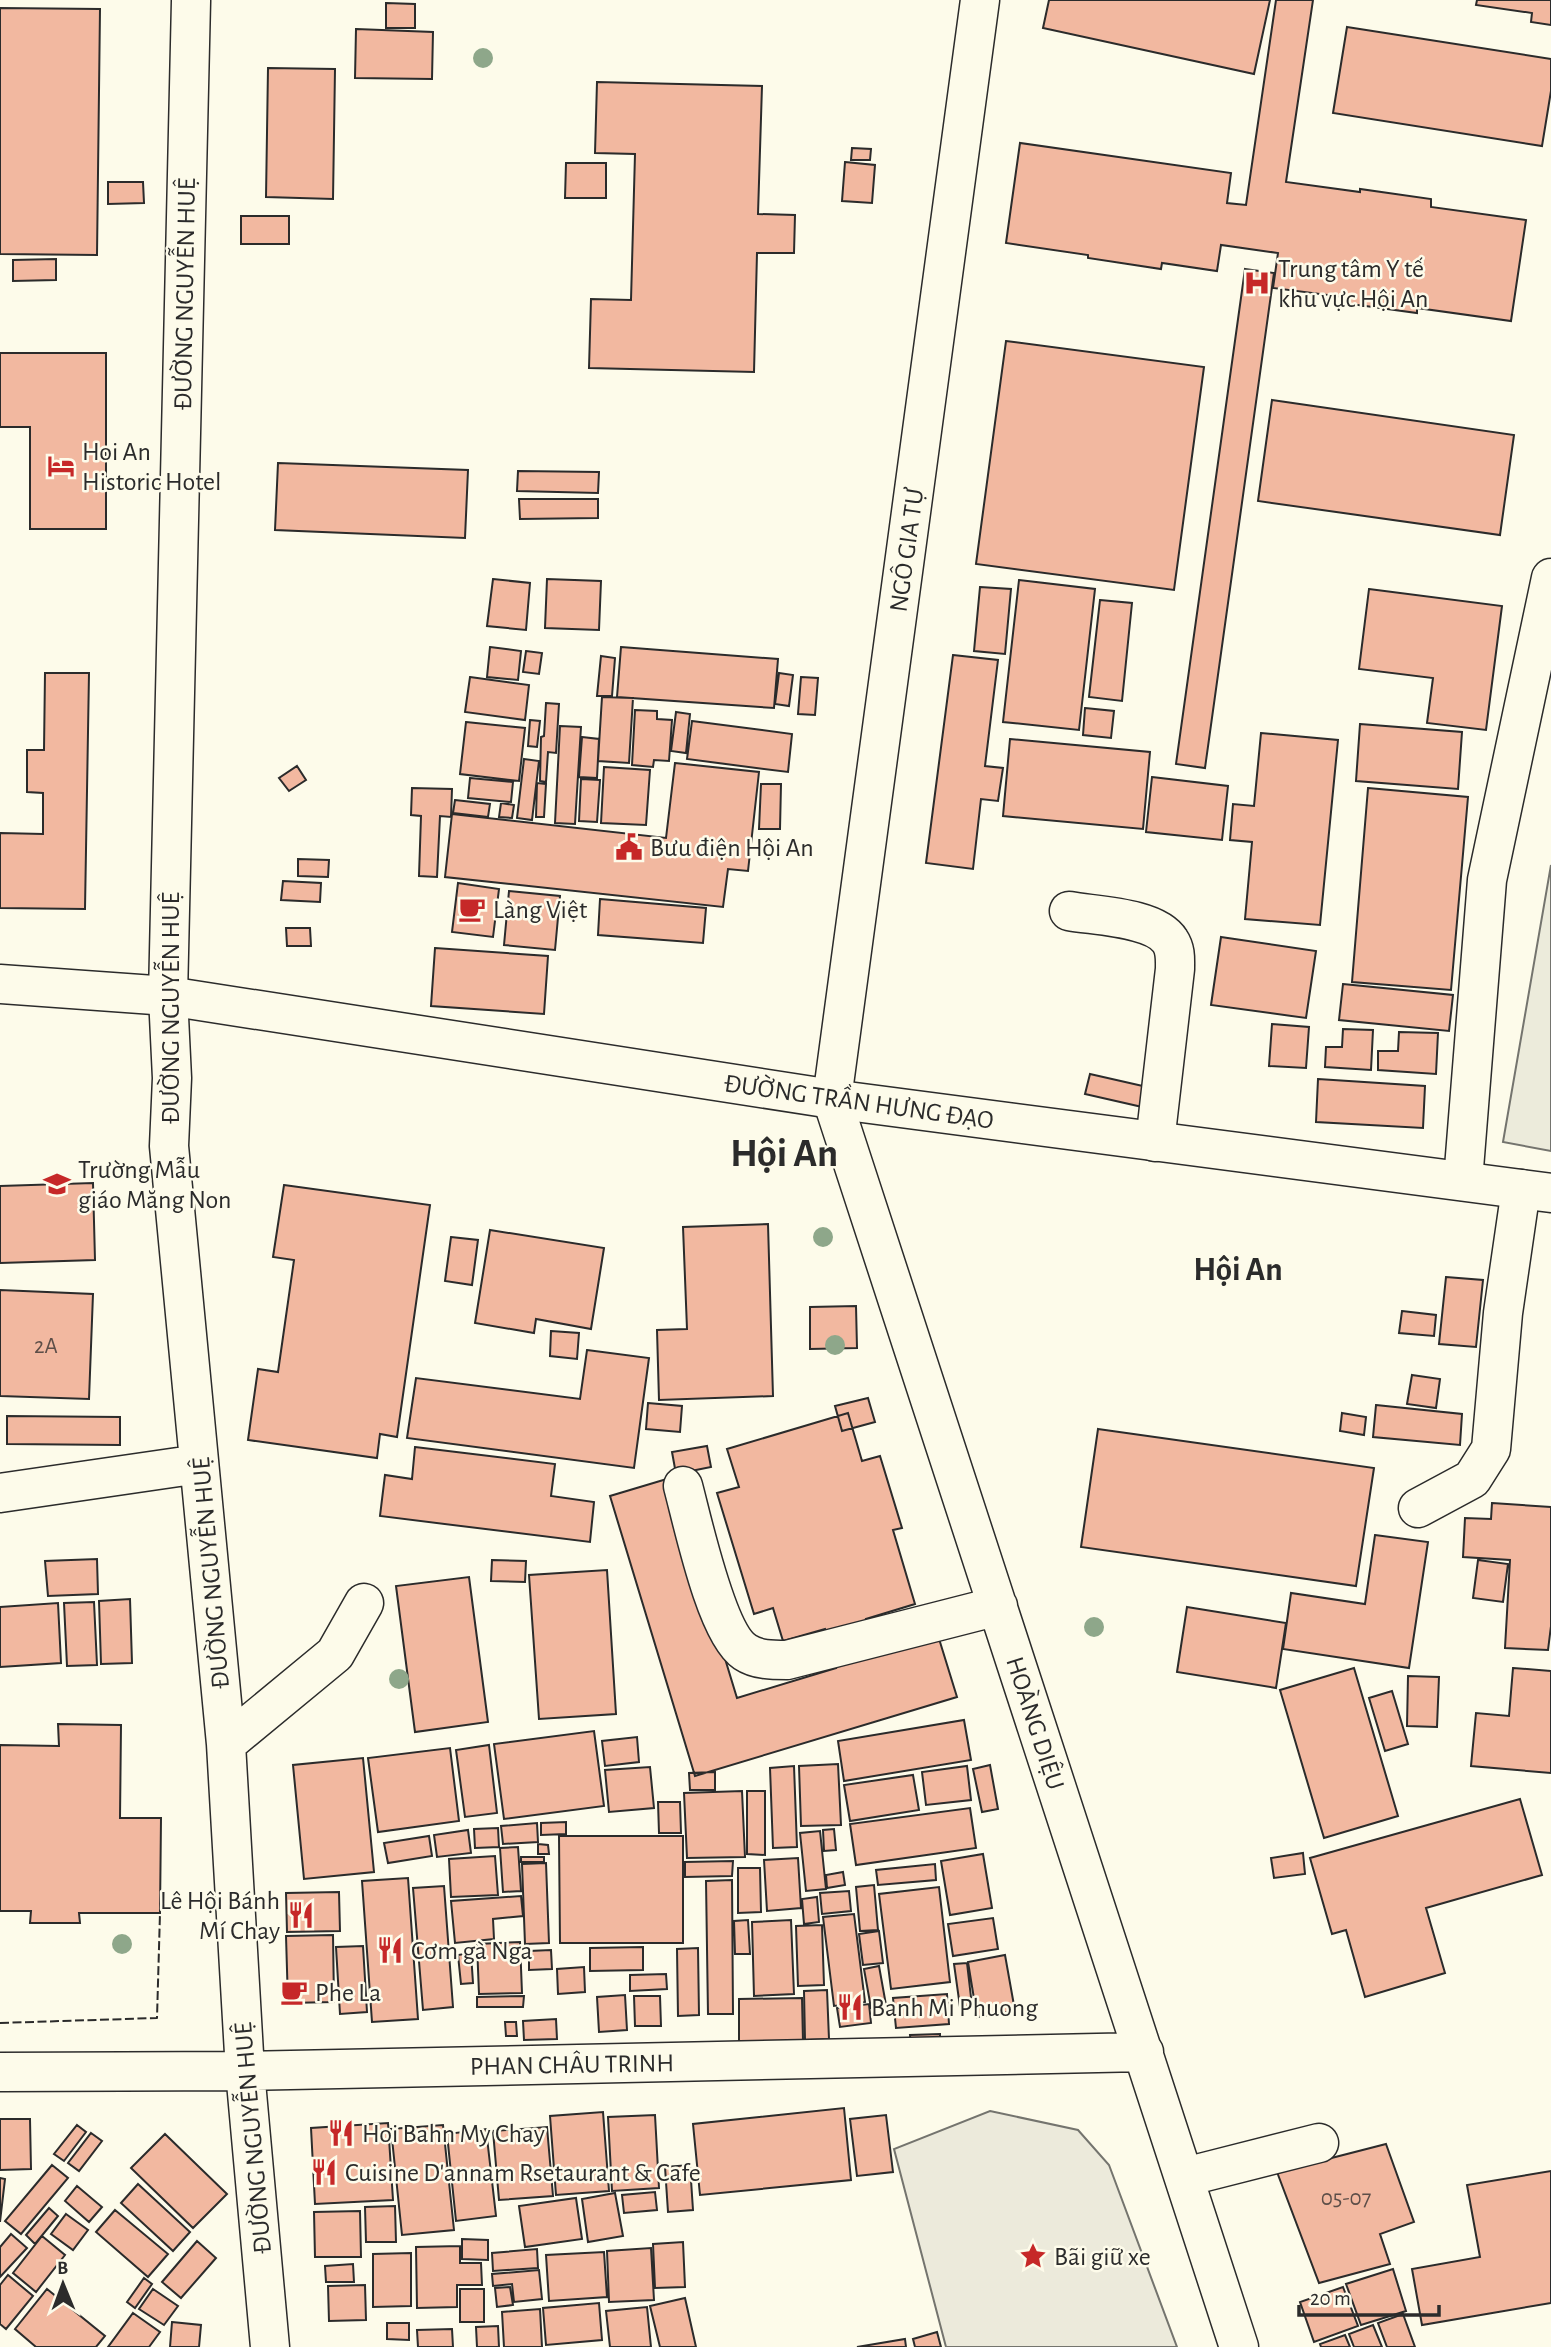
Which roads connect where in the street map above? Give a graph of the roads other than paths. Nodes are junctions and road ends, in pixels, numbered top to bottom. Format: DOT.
graph roads {
  1 [pos="183,0"];
  2 [pos="202,0"];
  3 [pos="980,0"];
  4 [pos="191,1"];
  5 [pos="1551,578"];
  6 [pos="1069,911"];
  7 [pos="0,984"];
  8 [pos="168,996"];
  9 [pos="832,1099"];
  10 [pos="1155,1142"];
  11 [pos="1463,1181"];
  12 [pos="1536,1191"];
  13 [pos="200,1464"];
  14 [pos="683,1486"];
  15 [pos="0,1493"];
  16 [pos="1418,1508"];
  17 [pos="364,1603"];
  18 [pos="998,1606"];
  19 [pos="226,1744"];
  20 [pos="1144,2052"];
  21 [pos="245,2071"];
  22 [pos="0,2072"];
  23 [pos="1319,2143"];
  24 [pos="1185,2177"];
  25 [pos="270,2347"];
  26 [pos="1239,2347"];
  1 -- 4 [label="street"];
  2 -- 4 [label="street"];
  3 -- 9 [label="street, NGÔ GIA TỰ"];
  4 -- 8 [label="street, ĐƯỜNG NGUYỄN HUỆ"];
  5 -- 11 [label="street"];
  6 -- 10 [label="street"];
  7 -- 8 [label="street, ĐƯỜNG TRẦN HƯNG ĐẠO"];
  8 -- 9 [label="street, ĐƯỜNG TRẦN HƯNG ĐẠO"];
  8 -- 13 [label="street, ĐƯỜNG NGUYỄN HUỆ"];
  9 -- 10 [label="street, ĐƯỜNG TRẦN HƯNG ĐẠO"];
  9 -- 18 [label="street, HOÀNG DIỆU"];
  10 -- 11 [label="street, ĐƯỜNG TRẦN HƯNG ĐẠO"];
  11 -- 12 [label="street, ĐƯỜNG TRẦN HƯNG ĐẠO"];
  12 -- 16 [label="street"];
  13 -- 15 [label="street"];
  13 -- 19 [label="street, ĐƯỜNG NGUYỄN HUỆ"];
  14 -- 18 [label="street"];
  17 -- 19 [label="street"];
  18 -- 20 [label="street, HOÀNG DIỆU"];
  19 -- 21 [label="street, ĐƯỜNG NGUYỄN HUỆ"];
  20 -- 21 [label="street, PHAN CHÂU TRINH"];
  20 -- 24 [label="street, HOÀNG DIỆU"];
  21 -- 22 [label="street, PHAN CHÂU TRINH"];
  21 -- 25 [label="street, ĐƯỜNG NGUYỄN HUỆ"];
  23 -- 24 [label="street"];
  24 -- 26 [label="street, HOÀNG DIỆU"];
}
